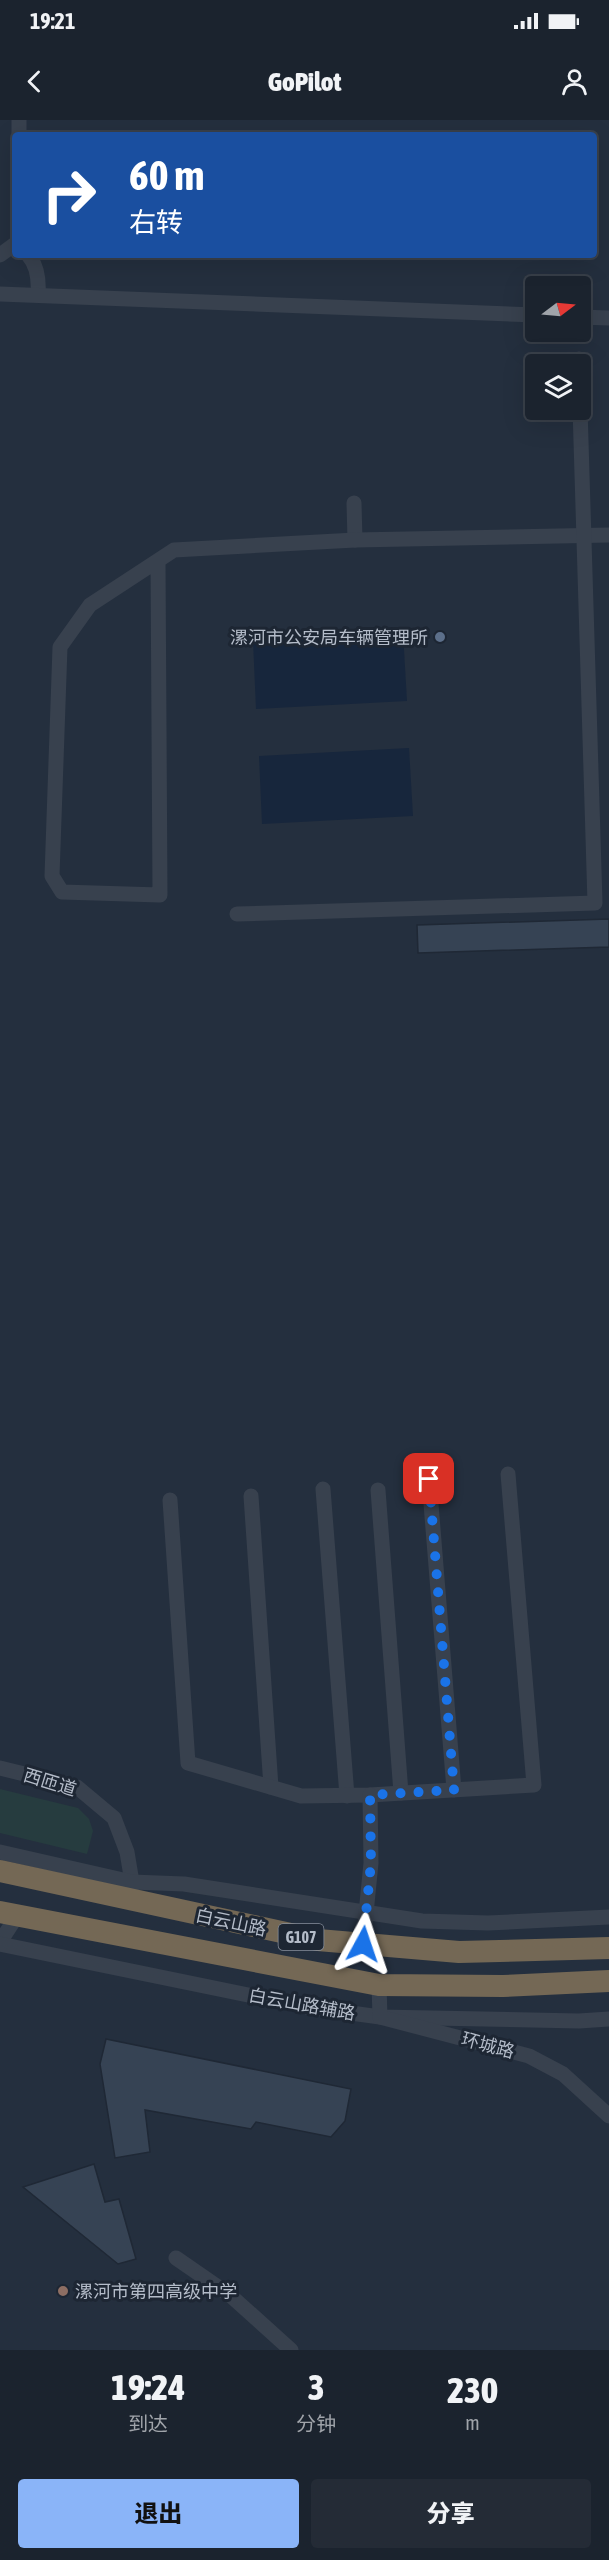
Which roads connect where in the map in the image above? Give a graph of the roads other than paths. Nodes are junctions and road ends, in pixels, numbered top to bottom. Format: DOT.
graph roads {
  1 [pos="30,258"];
  2 [pos="0,294"];
  3 [pos="38,295"];
  4 [pos="525,315"];
  5 [pos="591,317"];
  6 [pos="609,318"];
  7 [pos="580,420"];
  8 [pos="354,503"];
  9 [pos="609,535"];
  10 [pos="584,536"];
  11 [pos="355,540"];
  12 [pos="158,561"];
  13 [pos="237,914"];
  14 [pos="508,1474"];
  15 [pos="429,1479"];
  16 [pos="323,1489"];
  17 [pos="378,1490"];
  18 [pos="251,1496"];
  19 [pos="170,1500"];
  20 [pos="0,1768"];
  21 [pos="271,1787"];
  22 [pos="454,1790"];
  23 [pos="401,1793"];
  24 [pos="370,1795"];
  25 [pos="347,1796"];
  26 [pos="0,1852"];
  27 [pos="0,1871"];
  28 [pos="131,1891"];
  29 [pos="366,1913"];
  30 [pos="9,1914"];
  31 [pos="609,1917"];
  32 [pos="0,1943"];
  33 [pos="363,1944"];
  34 [pos="609,1948"];
  35 [pos="609,1981"];
  36 [pos="379,1985"];
  37 [pos="380,2017"];
  38 [pos="609,2019"];
  39 [pos="609,2116"];
  40 [pos="176,2258"];
  41 [pos="291,2350"];
  1 -- 3 [label="street"];
  2 -- 3 [label="street"];
  3 -- 4 [label="street"];
  5 -- 6 [label="street"];
  7 -- 10 [label="street"];
  8 -- 11 [label="street"];
  9 -- 10 [label="street"];
  10 -- 11 [label="street"];
  10 -- 13 [label="street"];
  11 -- 12 [label="street"];
  12 -- 12 [label="street"];
  14 -- 22 [label="street"];
  15 -- 22 [label="street"];
  16 -- 25 [label="street"];
  17 -- 23 [label="street"];
  18 -- 21 [label="street"];
  19 -- 21 [label="street"];
  20 -- 28 [label="street, 西匝道"];
  21 -- 25 [label="street"];
  22 -- 23 [label="street"];
  23 -- 24 [label="street"];
  24 -- 25 [label="street"];
  24 -- 29 [label="street"];
  26 -- 28 [label="street"];
  27 -- 28 [label="highway, 白云山路 / G107"];
  28 -- 29 [label="street"];
  28 -- 33 [label="highway, 白云山路 / G107"];
  29 -- 31 [label="street"];
  29 -- 33 [label="street"];
  30 -- 32 [label="street"];
  30 -- 36 [label="highway, 白云山路 / G107"];
  32 -- 37 [label="street, 白云山路辅路"];
  33 -- 34 [label="highway, 白云山路 / G107"];
  35 -- 36 [label="highway, 白云山路 / G107"];
  36 -- 37 [label="street"];
  37 -- 38 [label="street, 白云山路辅路"];
  37 -- 39 [label="street, 环城路"];
  40 -- 41 [label="street"];
}
